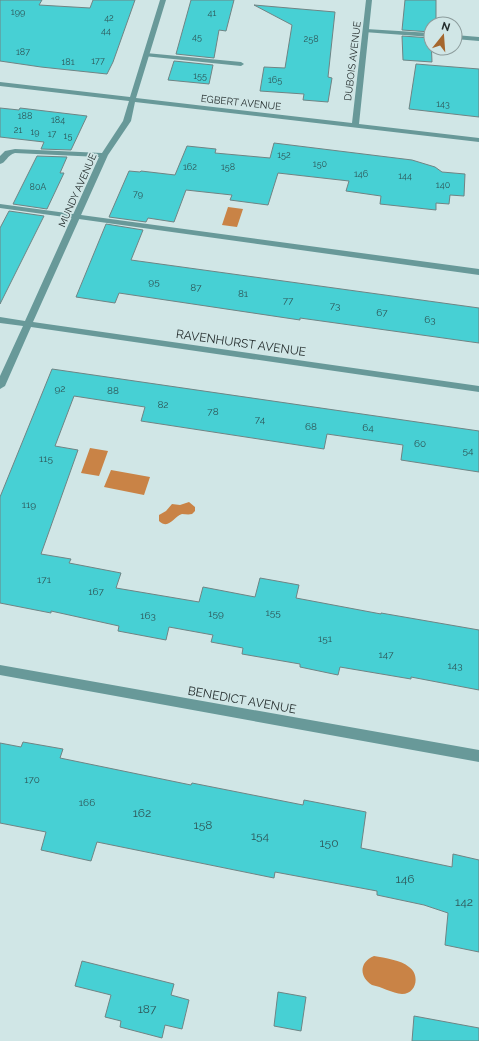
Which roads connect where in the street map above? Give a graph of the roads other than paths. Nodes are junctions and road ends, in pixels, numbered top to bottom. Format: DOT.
graph roads {
  1 [pos="163,0"];
  2 [pos="369,0"];
  3 [pos="366,31"];
  4 [pos="423,35"];
  5 [pos="463,38"];
  6 [pos="479,39"];
  7 [pos="146,55"];
  8 [pos="241,64"];
  9 [pos="0,84"];
  10 [pos="132,100"];
  11 [pos="355,125"];
  12 [pos="479,140"];
  13 [pos="104,154"];
  14 [pos="0,162"];
  15 [pos="0,206"];
  16 [pos="76,216"];
  17 [pos="479,272"];
  18 [pos="0,320"];
  19 [pos="28,324"];
  20 [pos="0,386"];
  21 [pos="479,389"];
  22 [pos="0,670"];
  23 [pos="479,756"];
  1 -- 7 [label="street, MUNDY AVENUE"];
  2 -- 3 [label="street, DUBOIS AVENUE"];
  3 -- 4 [label="street"];
  3 -- 11 [label="street, DUBOIS AVENUE"];
  5 -- 6 [label="street"];
  7 -- 8 [label="street"];
  7 -- 10 [label="street, MUNDY AVENUE"];
  9 -- 10 [label="street, EGBERT AVENUE"];
  10 -- 11 [label="street, EGBERT AVENUE"];
  10 -- 13 [label="street, MUNDY AVENUE"];
  11 -- 12 [label="street, EGBERT AVENUE"];
  13 -- 14 [label="street"];
  13 -- 16 [label="street, MUNDY AVENUE"];
  15 -- 16 [label="street"];
  16 -- 17 [label="street"];
  16 -- 19 [label="street, MUNDY AVENUE"];
  18 -- 19 [label="street, RAVENHURST AVENUE"];
  19 -- 20 [label="street, MUNDY AVENUE"];
  19 -- 21 [label="street, RAVENHURST AVENUE"];
  22 -- 23 [label="street, BENEDICT AVENUE"];
}
